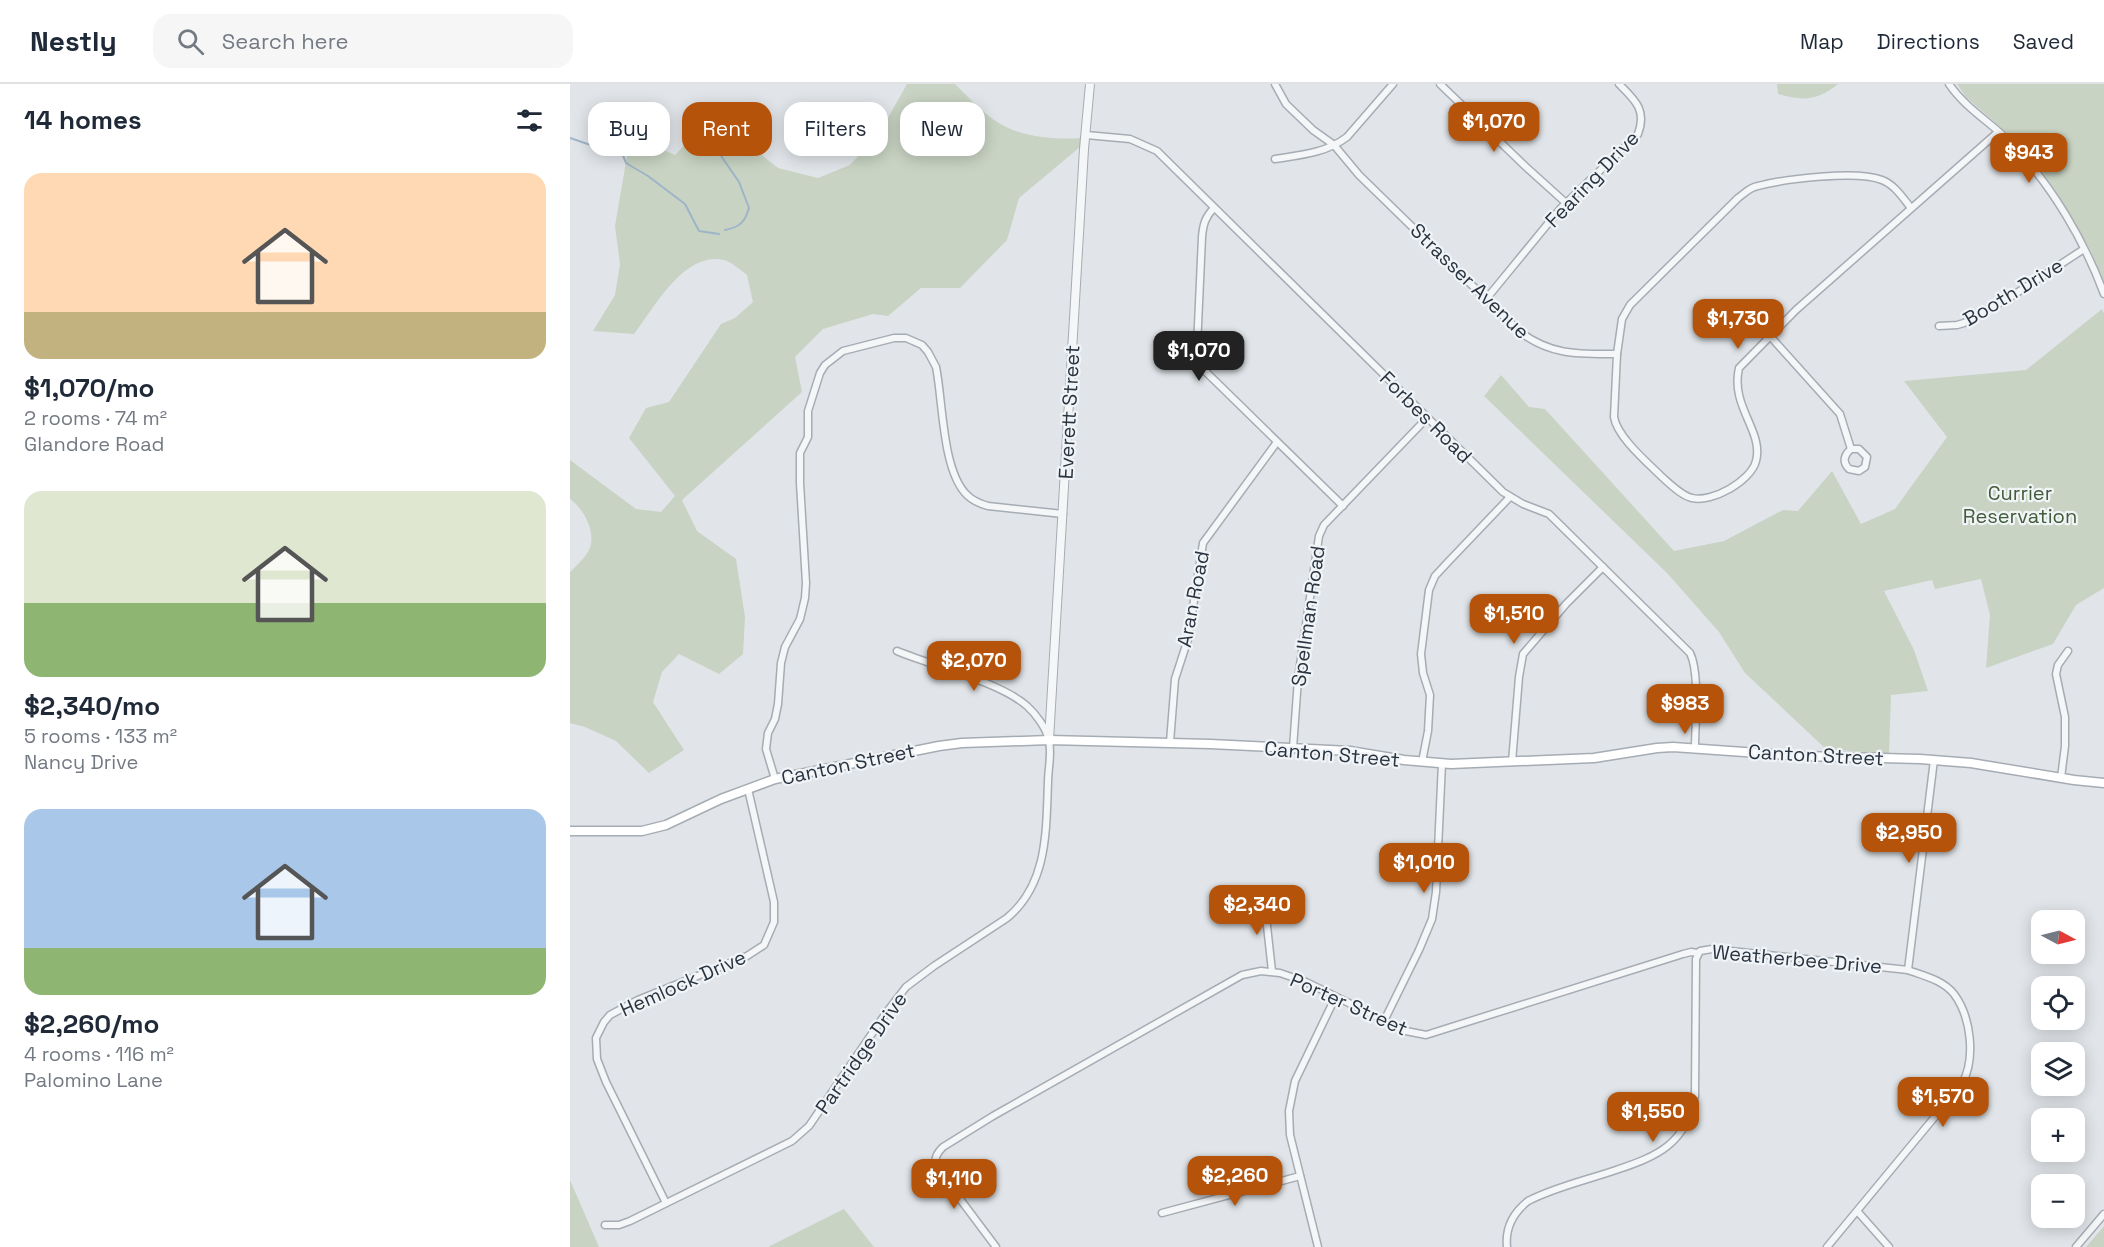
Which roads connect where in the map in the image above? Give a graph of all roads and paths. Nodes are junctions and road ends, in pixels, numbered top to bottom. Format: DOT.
graph roads {
  1 [pos="1090,84"];
  2 [pos="1275,84"];
  3 [pos="1393,84"];
  4 [pos="1440,84"];
  5 [pos="1619,84"];
  6 [pos="1949,84"];
  7 [pos="1998,132"];
  8 [pos="1086,135"];
  9 [pos="1334,146"];
  10 [pos="1275,159"];
  11 [pos="1566,203"];
  12 [pos="1214,208"];
  13 [pos="1911,208"];
  14 [pos="2084,249"];
  15 [pos="2104,294"];
  16 [pos="1487,298"];
  17 [pos="1939,326"];
  18 [pos="1770,336"];
  19 [pos="1617,354"];
  20 [pos="1427,418"];
  21 [pos="1277,442"];
  22 [pos="1851,449"];
  23 [pos="1510,497"];
  24 [pos="1343,506"];
  25 [pos="1063,514"];
  26 [pos="1603,567"];
  27 [pos="897,651"];
  28 [pos="2068,651"];
  29 [pos="1049,740"];
  30 [pos="1170,742"];
  31 [pos="1293,748"];
  32 [pos="1695,748"];
  33 [pos="1934,760"];
  34 [pos="1422,762"];
  35 [pos="1512,762"];
  36 [pos="1442,763"];
  37 [pos="2061,778"];
  38 [pos="775,779"];
  39 [pos="2104,783"];
  40 [pos="748,789"];
  41 [pos="570,831"];
  42 [pos="1264,899"];
  43 [pos="1698,953"];
  44 [pos="1908,970"];
  45 [pos="1272,971"];
  46 [pos="1335,998"];
  47 [pos="1384,1021"];
  48 [pos="1300,1176"];
  49 [pos="666,1203"];
  50 [pos="1858,1212"];
  51 [pos="1162,1213"];
  52 [pos="2104,1214"];
  53 [pos="605,1225"];
  54 [pos="996,1247"];
  55 [pos="1318,1247"];
  56 [pos="1507,1247"];
  57 [pos="1827,1247"];
  58 [pos="1889,1247"];
  59 [pos="2076,1247"];
  1 -- 8 [label="street, Everett Street"];
  2 -- 9 [label="street, Strasser Avenue"];
  3 -- 9 [label="street"];
  4 -- 11 [label="street"];
  5 -- 11 [label="street, Fearing Drive"];
  6 -- 7 [label="street"];
  7 -- 13 [label="street"];
  7 -- 14 [label="street"];
  8 -- 12 [label="street, Forbes Road"];
  8 -- 25 [label="street, Everett Street"];
  9 -- 10 [label="street"];
  9 -- 16 [label="street, Strasser Avenue"];
  11 -- 16 [label="street, Fearing Drive"];
  12 -- 20 [label="street, Forbes Road"];
  12 -- 21 [label="street"];
  13 -- 18 [label="street"];
  13 -- 19 [label="street"];
  14 -- 15 [label="street"];
  14 -- 17 [label="street, Booth Drive"];
  16 -- 19 [label="street, Strasser Avenue"];
  18 -- 19 [label="street"];
  18 -- 22 [label="street"];
  20 -- 23 [label="street, Forbes Road"];
  20 -- 24 [label="street, Spellman Road"];
  21 -- 24 [label="street"];
  21 -- 30 [label="street, Aran Road"];
  23 -- 26 [label="street, Forbes Road"];
  23 -- 34 [label="street"];
  24 -- 31 [label="street, Spellman Road"];
  25 -- 29 [label="street, Everett Street"];
  25 -- 38 [label="street"];
  26 -- 32 [label="street, Forbes Road"];
  26 -- 35 [label="street"];
  27 -- 29 [label="street"];
  28 -- 37 [label="street"];
  29 -- 30 [label="main road, Canton Street"];
  29 -- 38 [label="main road, Canton Street"];
  29 -- 49 [label="street, Partridge Drive"];
  30 -- 31 [label="main road, Canton Street"];
  31 -- 34 [label="main road, Canton Street"];
  32 -- 33 [label="main road, Canton Street"];
  32 -- 35 [label="main road, Canton Street"];
  33 -- 37 [label="main road, Canton Street"];
  33 -- 44 [label="street"];
  34 -- 36 [label="main road, Canton Street"];
  35 -- 36 [label="main road, Canton Street"];
  36 -- 47 [label="street"];
  37 -- 39 [label="main road, Canton Street"];
  38 -- 40 [label="main road, Canton Street"];
  40 -- 41 [label="main road, Canton Street"];
  40 -- 49 [label="street, Hemlock Drive"];
  42 -- 45 [label="street"];
  43 -- 44 [label="street, Weatherbee Drive"];
  43 -- 47 [label="street, Porter Street"];
  43 -- 56 [label="street, Weatherbee Drive"];
  44 -- 50 [label="street, Weatherbee Drive"];
  45 -- 46 [label="street, Porter Street"];
  45 -- 54 [label="street, Porter Street"];
  46 -- 47 [label="street, Porter Street"];
  46 -- 48 [label="street"];
  48 -- 51 [label="street"];
  48 -- 55 [label="street"];
  49 -- 53 [label="street, Partridge Drive"];
  50 -- 57 [label="street, Weatherbee Drive"];
  50 -- 58 [label="street"];
  52 -- 59 [label="street"];
}
